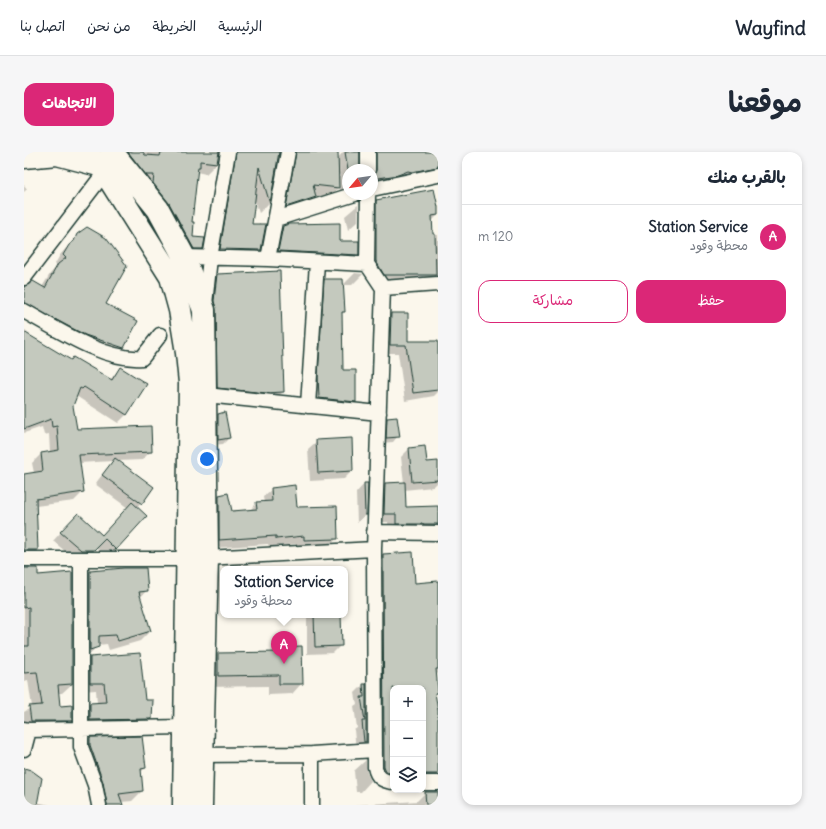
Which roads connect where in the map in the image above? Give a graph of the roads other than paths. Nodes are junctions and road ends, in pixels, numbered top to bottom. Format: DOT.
graph roads {
  1 [pos="228,152"];
  2 [pos="288,152"];
  3 [pos="368,152"];
  4 [pos="24,157"];
  5 [pos="101,160"];
  6 [pos="368,164"];
  7 [pos="438,175"];
  8 [pos="378,188"];
  9 [pos="342,198"];
  10 [pos="368,200"];
  11 [pos="276,219"];
  12 [pos="184,257"];
  13 [pos="210,258"];
  14 [pos="268,259"];
  15 [pos="317,262"];
  16 [pos="368,264"];
  17 [pos="24,278"];
  18 [pos="438,284"];
  19 [pos="383,288"];
  20 [pos="204,310"];
  21 [pos="24,311"];
  22 [pos="160,335"];
  23 [pos="206,395"];
  24 [pos="308,406"];
  25 [pos="379,413"];
  26 [pos="374,532"];
  27 [pos="438,533"];
  28 [pos="374,549"];
  29 [pos="198,558"];
  30 [pos="24,559"];
  31 [pos="82,560"];
  32 [pos="79,728"];
  33 [pos="184,728"];
  34 [pos="26,729"];
  35 [pos="24,749"];
  36 [pos="375,750"];
  37 [pos="312,754"];
  38 [pos="193,755"];
  39 [pos="390,782"];
  40 [pos="426,783"];
  41 [pos="438,783"];
  42 [pos="99,805"];
  43 [pos="184,805"];
  44 [pos="201,805"];
  45 [pos="312,805"];
  1 -- 13 [label="street"];
  2 -- 11 [label="street"];
  3 -- 6 [label="street"];
  4 -- 5 [label="main road"];
  5 -- 12 [label="main road"];
  5 -- 17 [label="street"];
  5 -- 29 [label="main road"];
  7 -- 8 [label="street"];
  9 -- 11 [label="street"];
  10 -- 16 [label="street"];
  11 -- 14 [label="street"];
  12 -- 13 [label="street"];
  12 -- 20 [label="main road"];
  13 -- 14 [label="street"];
  13 -- 20 [label="street"];
  14 -- 15 [label="street"];
  15 -- 16 [label="street"];
  15 -- 24 [label="street"];
  16 -- 19 [label="street"];
  18 -- 19 [label="street"];
  19 -- 25 [label="street"];
  20 -- 23 [label="main road"];
  21 -- 22 [label="street"];
  23 -- 24 [label="street"];
  23 -- 29 [label="main road"];
  24 -- 25 [label="street"];
  25 -- 26 [label="street"];
  26 -- 27 [label="street"];
  26 -- 28 [label="street"];
  28 -- 29 [label="street"];
  28 -- 36 [label="street"];
  29 -- 31 [label="street"];
  29 -- 33 [label="main road"];
  29 -- 38 [label="main road"];
  30 -- 31 [label="street"];
  31 -- 32 [label="street"];
  32 -- 33 [label="street"];
  32 -- 34 [label="street"];
  32 -- 42 [label="street"];
  33 -- 38 [label="main road"];
  34 -- 35 [label="street"];
  36 -- 37 [label="street"];
  36 -- 39 [label="street"];
  37 -- 38 [label="street"];
  37 -- 45 [label="street"];
  38 -- 43 [label="main road"];
  38 -- 44 [label="main road"];
  40 -- 41 [label="street"];
}
